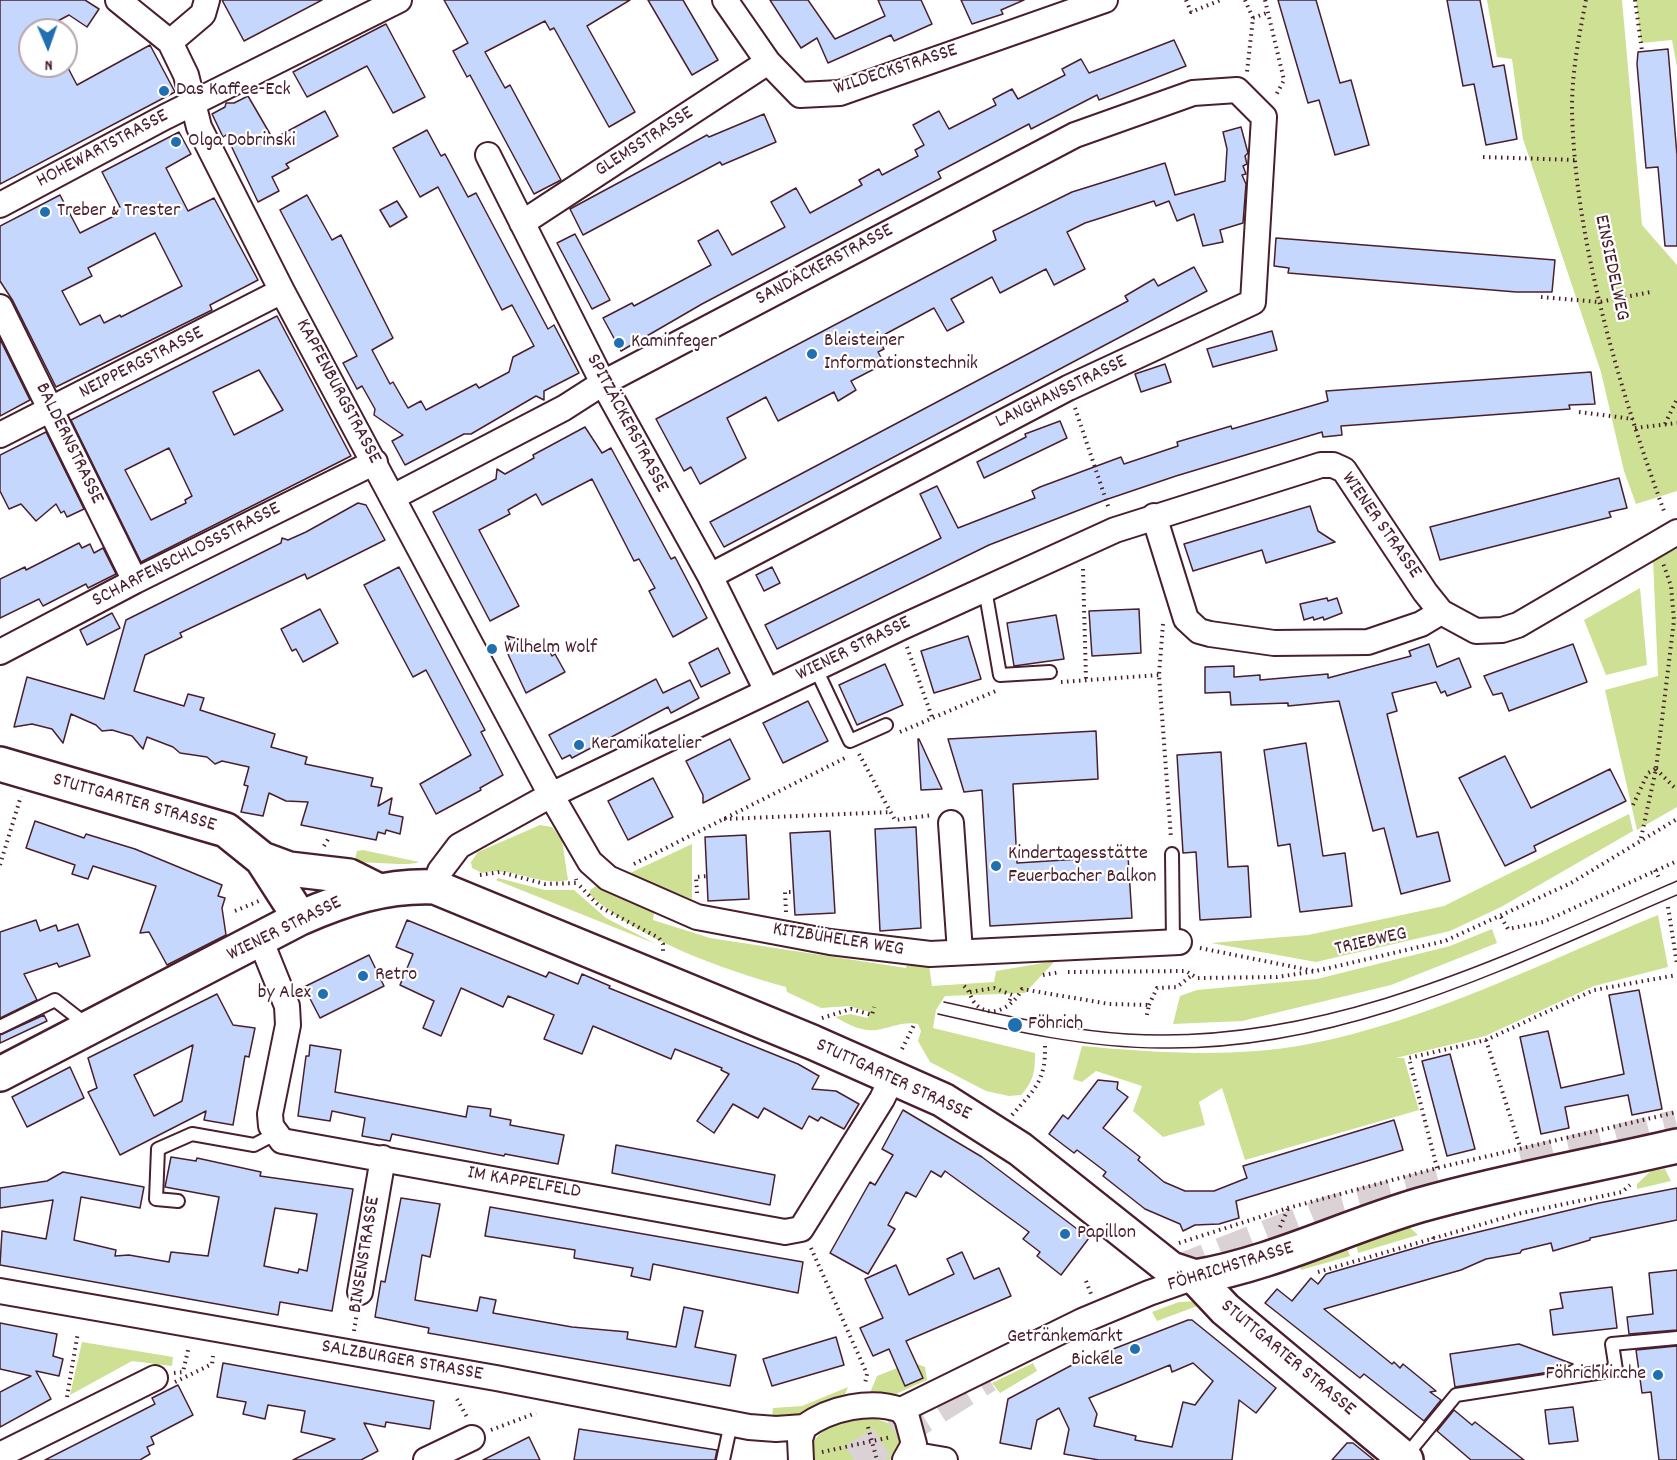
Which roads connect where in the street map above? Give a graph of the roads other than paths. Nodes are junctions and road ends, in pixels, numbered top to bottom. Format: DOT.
graph roads {
  1 [pos="118,0"];
  2 [pos="207,0"];
  3 [pos="399,0"];
  4 [pos="725,0"];
  5 [pos="1105,0"];
  6 [pos="170,42"];
  7 [pos="768,62"];
  8 [pos="193,104"];
  9 [pos="1264,117"];
  10 [pos="488,155"];
  11 [pos="0,205"];
  12 [pos="522,223"];
  13 [pos="282,291"];
  14 [pos="0,307"];
  15 [pos="603,383"];
  16 [pos="52,410"];
  17 [pos="0,435"];
  18 [pos="375,462"];
  19 [pos="393,497"];
  20 [pos="1154,516"];
  21 [pos="1668,536"];
  22 [pos="710,576"];
  23 [pos="135,581"];
  24 [pos="985,588"];
  25 [pos="1442,612"];
  26 [pos="0,652"];
  27 [pos="816,669"];
  28 [pos="1052,677"];
  29 [pos="767,692"];
  30 [pos="888,731"];
  31 [pos="14,769"];
  32 [pos="551,795"];
  33 [pos="951,823"];
  34 [pos="1172,854"];
  35 [pos="262,859"];
  36 [pos="435,887"];
  37 [pos="377,890"];
  38 [pos="300,918"];
  39 [pos="260,939"];
  40 [pos="1176,942"];
  41 [pos="960,952"];
  42 [pos="0,1027"];
  43 [pos="90,1028"];
  44 [pos="897,1063"];
  45 [pos="0,1074"];
  46 [pos="275,1134"];
  47 [pos="1677,1146"];
  48 [pos="382,1158"];
  49 [pos="178,1201"];
  50 [pos="1195,1277"];
  51 [pos="0,1291"];
  52 [pos="360,1292"];
  53 [pos="1677,1338"];
  54 [pos="155,1378"];
  55 [pos="901,1410"];
  56 [pos="731,1423"];
  57 [pos="804,1427"];
  58 [pos="472,1438"];
  59 [pos="909,1449"];
  60 [pos="0,1455"];
  61 [pos="800,1458"];
  62 [pos="1405,1459"];
  63 [pos="426,1460"];
  64 [pos="723,1460"];
  65 [pos="945,1460"];
  1 -- 6 [label="street, KAPFENBURGSTRASSE"];
  2 -- 6 [label="street"];
  3 -- 8 [label="street, HOHEWARTSTRASSE"];
  4 -- 7 [label="street, WILDECKSTRASSE"];
  5 -- 7 [label="street, WILDECKSTRASSE"];
  6 -- 8 [label="street, KAPFENBURGSTRASSE"];
  7 -- 12 [label="street, GLEMSSTRASSE"];
  8 -- 11 [label="street, HOHEWARTSTRASSE"];
  8 -- 13 [label="street, KAPFENBURGSTRASSE"];
  9 -- 15 [label="street, SANDÄCKERSTRASSE"];
  9 -- 22 [label="street, LANGHANSSTRASSE"];
  10 -- 12 [label="street, SPITZÄCKERSTRASSE"];
  12 -- 15 [label="street, SPITZÄCKERSTRASSE"];
  13 -- 16 [label="street, NEIPPERGSTRASSE"];
  13 -- 18 [label="street, KAPFENBURGSTRASSE"];
  14 -- 16 [label="street, BALDERNSTRASSE"];
  15 -- 19 [label="street, SANDÄCKERSTRASSE"];
  15 -- 22 [label="street, SPITZÄCKERSTRASSE"];
  16 -- 17 [label="street, NEIPPERGSTRASSE"];
  16 -- 23 [label="street, BALDERNSTRASSE"];
  18 -- 19 [label="street, KAPFENBURGSTRASSE"];
  18 -- 23 [label="street, SCHARFENSCHLOSSSTRASSE"];
  19 -- 32 [label="street, KAPFENBURGSTRASSE"];
  20 -- 24 [label="street, WIENER STRASSE"];
  20 -- 25 [label="street, WIENER STRASSE"];
  20 -- 25 [label="street"];
  21 -- 25 [label="street, WIENER STRASSE"];
  22 -- 29 [label="street, SPITZÄCKERSTRASSE"];
  23 -- 26 [label="street, SCHARFENSCHLOSSSTRASSE"];
  24 -- 27 [label="street, WIENER STRASSE"];
  24 -- 28 [label="lane"];
  27 -- 29 [label="street, WIENER STRASSE"];
  27 -- 30 [label="lane"];
  29 -- 32 [label="street, WIENER STRASSE"];
  31 -- 35 [label="main road, STUTTGARTER STRASSE"];
  32 -- 36 [label="street, WIENER STRASSE"];
  32 -- 41 [label="street, KITZBÜHELER WEG"];
  33 -- 41 [label="street"];
  34 -- 40 [label="lane"];
  35 -- 37 [label="main road"];
  35 -- 38 [label="main road, STUTTGARTER STRASSE"];
  36 -- 37 [label="main road, WIENER STRASSE"];
  36 -- 44 [label="main road, STUTTGARTER STRASSE"];
  37 -- 38 [label="main road, WIENER STRASSE"];
  38 -- 39 [label="main road, WIENER STRASSE"];
  39 -- 43 [label="main road, WIENER STRASSE"];
  39 -- 46 [label="street"];
  40 -- 41 [label="street, KITZBÜHELER WEG"];
  42 -- 43 [label="lane"];
  43 -- 45 [label="main road, WIENER STRASSE"];
  44 -- 48 [label="street, IM KAPPELFELD"];
  44 -- 50 [label="main road, STUTTGARTER STRASSE"];
  46 -- 48 [label="street, IM KAPPELFELD"];
  46 -- 49 [label="lane"];
  47 -- 50 [label="main road, FÖHRICHSTRASSE"];
  48 -- 52 [label="street, BINSENSTRASSE"];
  50 -- 55 [label="street, FÖHRICHSTRASSE"];
  50 -- 62 [label="main road, STUTTGARTER STRASSE"];
  51 -- 56 [label="street, SALZBURGER STRASSE"];
  53 -- 62 [label="lane"];
  54 -- 60 [label="street"];
  55 -- 57 [label="street"];
  55 -- 59 [label="street"];
  56 -- 57 [label="street, SALZBURGER STRASSE"];
  56 -- 64 [label="lane"];
  57 -- 61 [label="street"];
  58 -- 63 [label="street"];
  59 -- 65 [label="street"];
}
